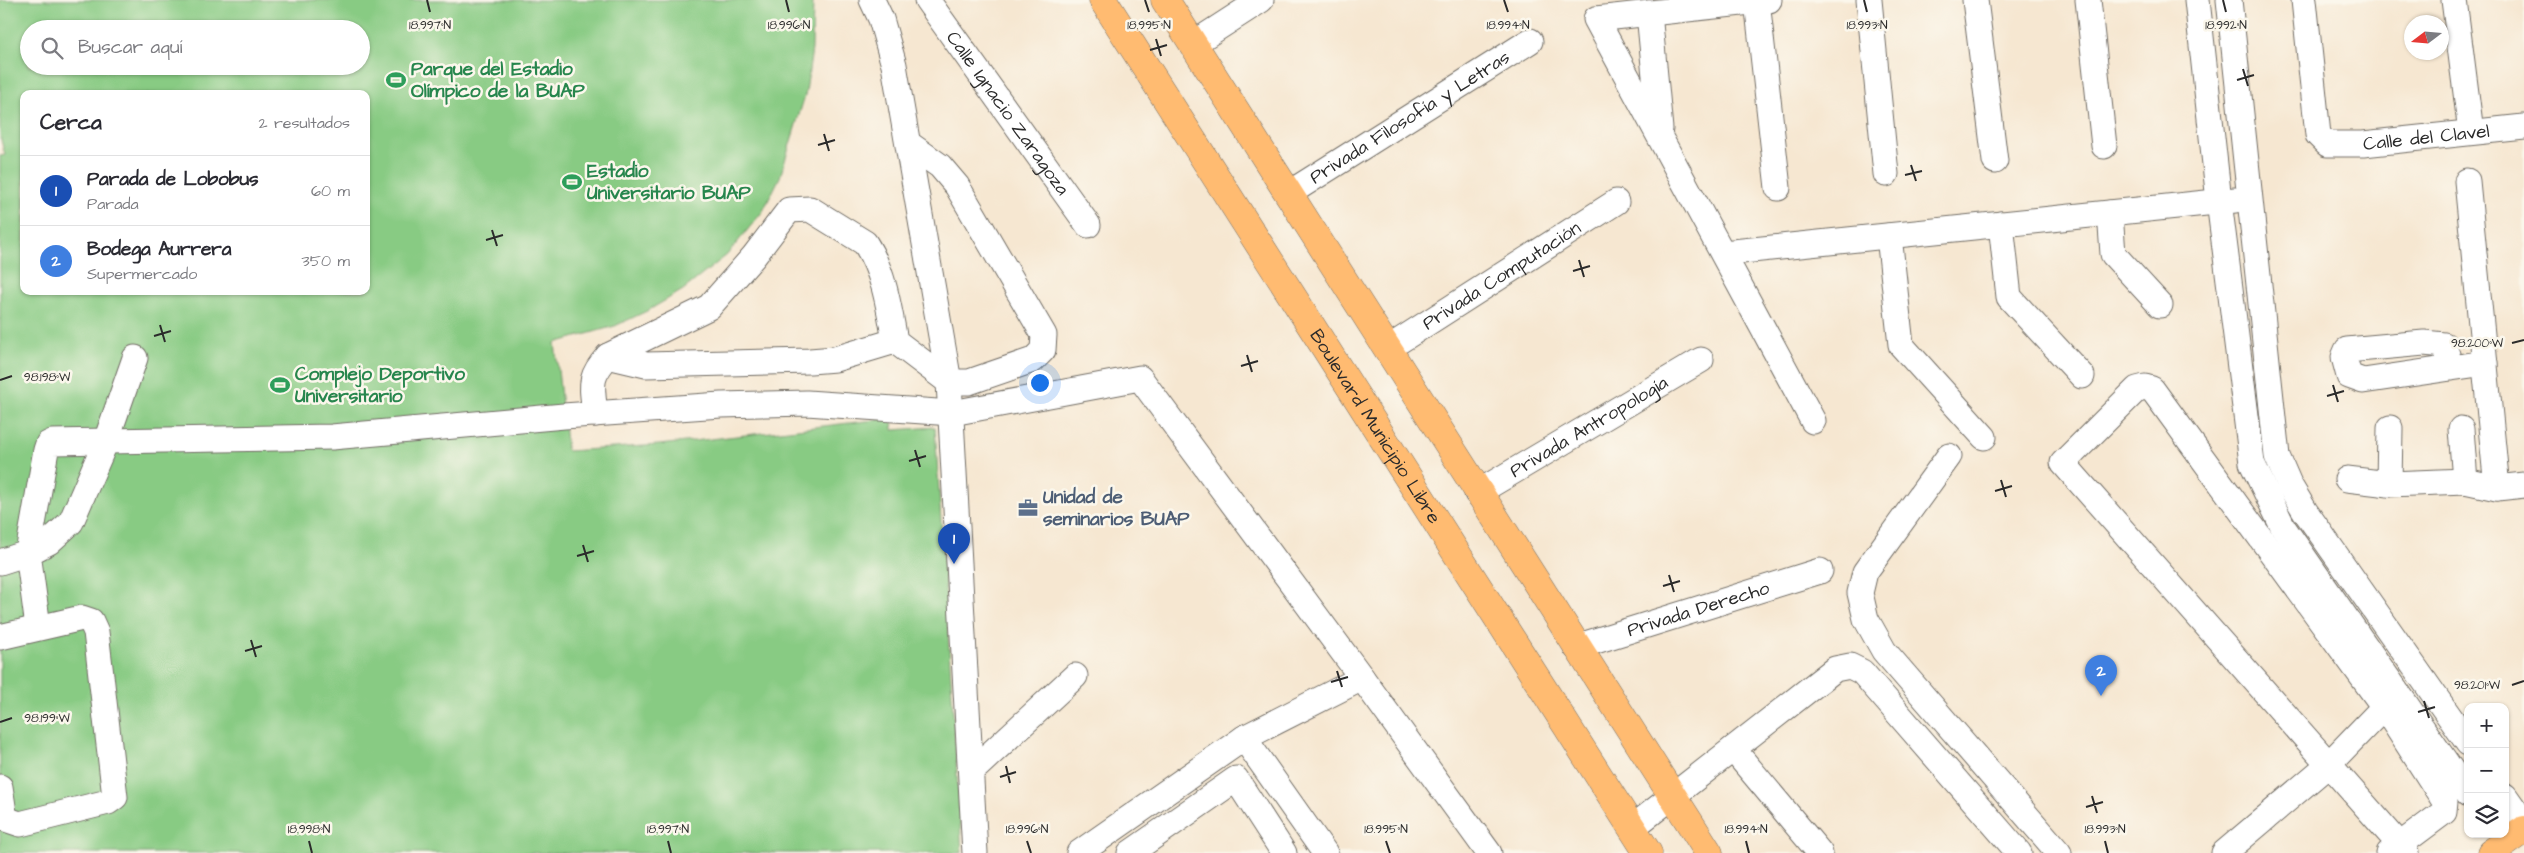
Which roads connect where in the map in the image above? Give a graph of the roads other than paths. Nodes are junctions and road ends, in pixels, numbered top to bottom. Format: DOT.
graph roads {
  1 [pos="872,0"];
  2 [pos="927,0"];
  3 [pos="1103,0"];
  4 [pos="1165,0"];
  5 [pos="1260,0"];
  6 [pos="1868,0"];
  7 [pos="1975,0"];
  8 [pos="2088,0"];
  9 [pos="2197,0"];
  10 [pos="2229,0"];
  11 [pos="2304,0"];
  12 [pos="2454,0"];
  13 [pos="1763,1"];
  14 [pos="1649,13"];
  15 [pos="1530,41"];
  16 [pos="1193,44"];
  17 [pos="2524,127"];
  18 [pos="2472,132"];
  19 [pos="1661,139"];
  20 [pos="909,144"];
  21 [pos="2104,146"];
  22 [pos="1994,161"];
  23 [pos="1886,174"];
  24 [pos="2467,181"];
  25 [pos="1778,188"];
  26 [pos="1288,194"];
  27 [pos="2249,198"];
  28 [pos="1616,202"];
  29 [pos="2219,202"];
  30 [pos="2110,213"];
  31 [pos="2001,224"];
  32 [pos="1088,225"];
  33 [pos="1889,236"];
  34 [pos="1722,253"];
  35 [pos="2160,305"];
  36 [pos="895,341"];
  37 [pos="1387,349"];
  38 [pos="608,356"];
  39 [pos="135,358"];
  40 [pos="1701,360"];
  41 [pos="2485,363"];
  42 [pos="2451,368"];
  43 [pos="2082,376"];
  44 [pos="949,382"];
  45 [pos="952,413"];
  46 [pos="595,414"];
  47 [pos="1813,421"];
  48 [pos="2390,428"];
  49 [pos="2461,429"];
  50 [pos="1984,437"];
  51 [pos="106,440"];
  52 [pos="1949,456"];
  53 [pos="2277,456"];
  54 [pos="2252,463"];
  55 [pos="2348,479"];
  56 [pos="2465,481"];
  57 [pos="2389,484"];
  58 [pos="2524,485"];
  59 [pos="2497,488"];
  60 [pos="1477,492"];
  61 [pos="28,553"];
  62 [pos="0,562"];
  63 [pos="1820,571"];
  64 [pos="38,627"];
  65 [pos="0,637"];
  66 [pos="2398,644"];
  67 [pos="1576,647"];
  68 [pos="2376,661"];
  69 [pos="1075,676"];
  70 [pos="1362,678"];
  71 [pos="2384,707"];
  72 [pos="2464,737"];
  73 [pos="1244,738"];
  74 [pos="2464,741"];
  75 [pos="1733,750"];
  76 [pos="2440,754"];
  77 [pos="2328,766"];
  78 [pos="972,772"];
  79 [pos="0,787"];
  80 [pos="2467,793"];
  81 [pos="1673,798"];
  82 [pos="2509,802"];
  83 [pos="2524,823"];
  84 [pos="1632,828"];
  85 [pos="2399,850"];
  86 [pos="975,853"];
  87 [pos="1078,853"];
  88 [pos="1130,853"];
  89 [pos="1284,853"];
  90 [pos="1325,853"];
  91 [pos="1488,853"];
  92 [pos="1648,853"];
  93 [pos="1709,853"];
  94 [pos="1820,853"];
  95 [pos="2019,853"];
  96 [pos="2059,853"];
  97 [pos="2224,853"];
  1 -- 20 [label="street"];
  2 -- 32 [label="street, Calle Ignacio Zaragoza"];
  3 -- 84 [label="main road, Boulevard Municipio Libre"];
  4 -- 16 [label="main road"];
  5 -- 16 [label="street"];
  6 -- 23 [label="street"];
  7 -- 22 [label="street"];
  8 -- 21 [label="street"];
  9 -- 29 [label="street"];
  10 -- 27 [label="street"];
  11 -- 18 [label="street, Calle del Clavel"];
  12 -- 18 [label="street"];
  13 -- 14 [label="street"];
  13 -- 25 [label="street"];
  14 -- 19 [label="street"];
  14 -- 19 [label="street"];
  15 -- 26 [label="street, Privada Filosofía y Letras"];
  16 -- 26 [label="main road"];
  17 -- 18 [label="street, Calle del Clavel"];
  19 -- 34 [label="street"];
  20 -- 44 [label="street"];
  20 -- 44 [label="street"];
  24 -- 41 [label="street"];
  26 -- 37 [label="main road"];
  27 -- 29 [label="street"];
  27 -- 53 [label="street"];
  28 -- 37 [label="street, Privada Computación"];
  29 -- 30 [label="street"];
  29 -- 54 [label="street"];
  30 -- 31 [label="street"];
  30 -- 35 [label="street"];
  31 -- 33 [label="street"];
  31 -- 43 [label="street"];
  33 -- 34 [label="street"];
  33 -- 50 [label="street"];
  34 -- 47 [label="street"];
  36 -- 38 [label="street"];
  36 -- 38 [label="street"];
  36 -- 44 [label="street"];
  37 -- 60 [label="main road"];
  38 -- 46 [label="street"];
  39 -- 51 [label="street"];
  40 -- 60 [label="street, Privada Antropología"];
  41 -- 42 [label="street"];
  41 -- 59 [label="street"];
  44 -- 45 [label="street"];
  45 -- 46 [label="street"];
  45 -- 70 [label="street"];
  45 -- 78 [label="street"];
  46 -- 51 [label="street"];
  48 -- 57 [label="street"];
  49 -- 56 [label="street"];
  51 -- 61 [label="street"];
  51 -- 61 [label="street"];
  52 -- 96 [label="street"];
  53 -- 54 [label="street"];
  53 -- 66 [label="street"];
  54 -- 68 [label="street"];
  55 -- 57 [label="street"];
  56 -- 57 [label="street"];
  56 -- 59 [label="street"];
  58 -- 59 [label="street"];
  60 -- 67 [label="main road"];
  61 -- 62 [label="street"];
  61 -- 64 [label="street"];
  63 -- 67 [label="street, Privada Derecho"];
  64 -- 65 [label="street"];
  64 -- 79 [label="street"];
  66 -- 68 [label="street"];
  66 -- 72 [label="street"];
  67 -- 81 [label="main road"];
  68 -- 76 [label="street"];
  69 -- 78 [label="street"];
  70 -- 73 [label="street"];
  70 -- 91 [label="street"];
  71 -- 77 [label="street"];
  71 -- 77 [label="street"];
  71 -- 85 [label="street"];
  73 -- 87 [label="street"];
  73 -- 90 [label="street"];
  74 -- 76 [label="street"];
  75 -- 81 [label="street"];
  75 -- 94 [label="street"];
  75 -- 95 [label="street"];
  76 -- 80 [label="street"];
  77 -- 85 [label="street"];
  77 -- 97 [label="street"];
  78 -- 86 [label="street"];
  81 -- 84 [label="street"];
  81 -- 93 [label="main road"];
  82 -- 83 [label="street"];
  84 -- 92 [label="main road, Boulevard Municipio Libre"];
  88 -- 89 [label="street"];
}
